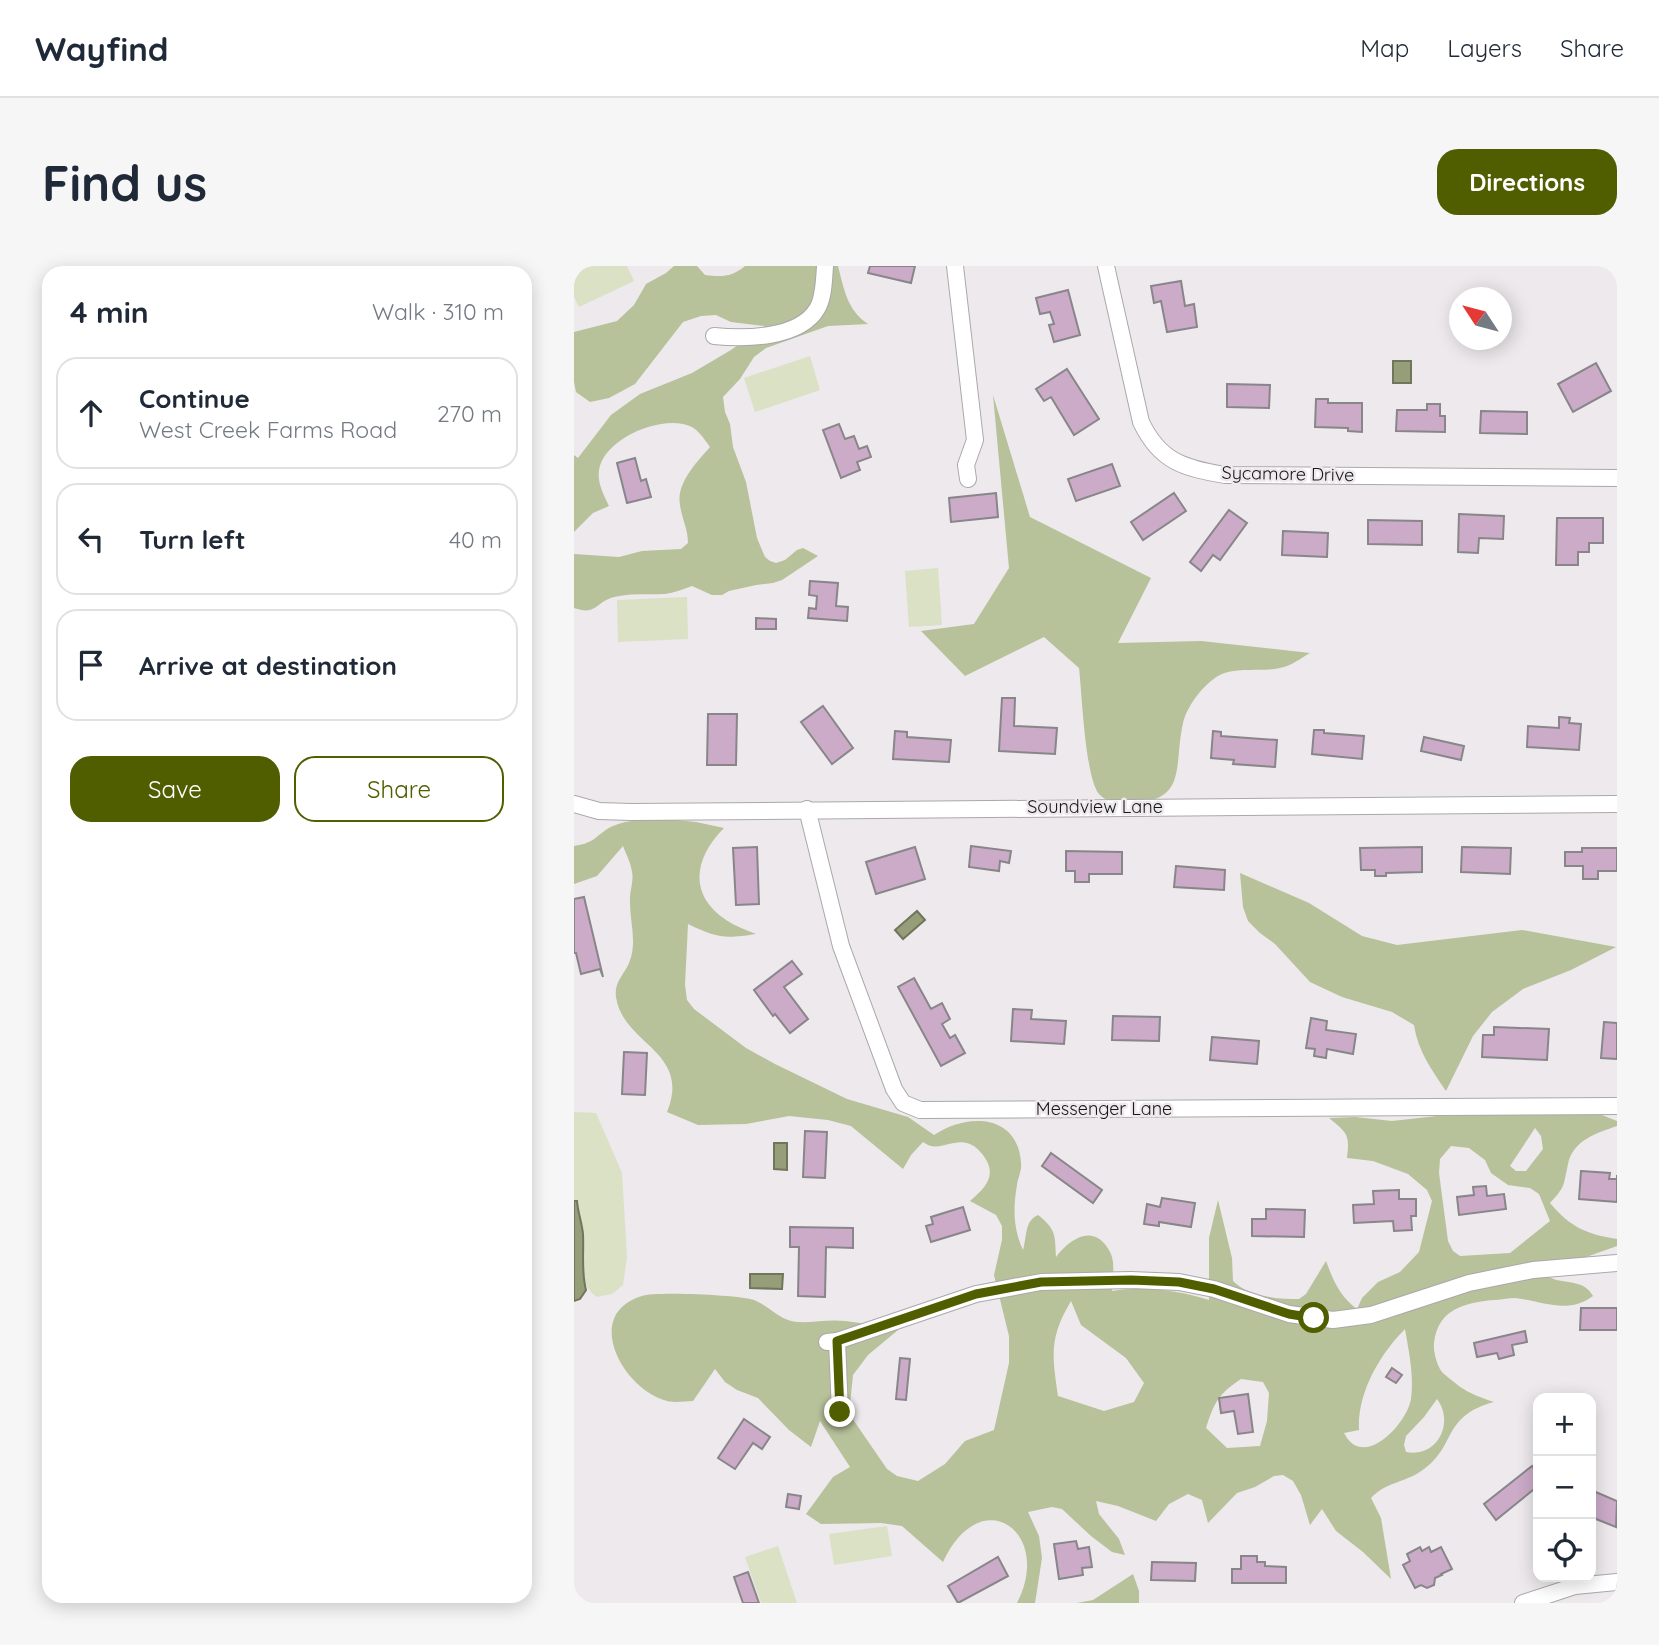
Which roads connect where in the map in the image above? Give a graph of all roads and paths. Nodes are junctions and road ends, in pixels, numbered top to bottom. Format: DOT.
graph roads {
  1 [pos="825,266"];
  2 [pos="954,266"];
  3 [pos="1105,266"];
  4 [pos="714,336"];
  5 [pos="1617,464"];
  6 [pos="1610,477"];
  7 [pos="968,479"];
  8 [pos="574,803"];
  9 [pos="1617,804"];
  10 [pos="807,809"];
  11 [pos="1617,1106"];
  12 [pos="1617,1263"];
  13 [pos="840,1412"];
  14 [pos="1617,1582"];
  15 [pos="1523,1603"];
  1 -- 4 [label="street"];
  2 -- 7 [label="street"];
  3 -- 6 [label="street, Sycamore Drive"];
  5 -- 6 [label="street"];
  8 -- 10 [label="street, Soundview Lane"];
  9 -- 10 [label="street, Soundview Lane"];
  10 -- 11 [label="street, Messenger Lane"];
  12 -- 13 [label="street"];
  14 -- 15 [label="street"];
}
